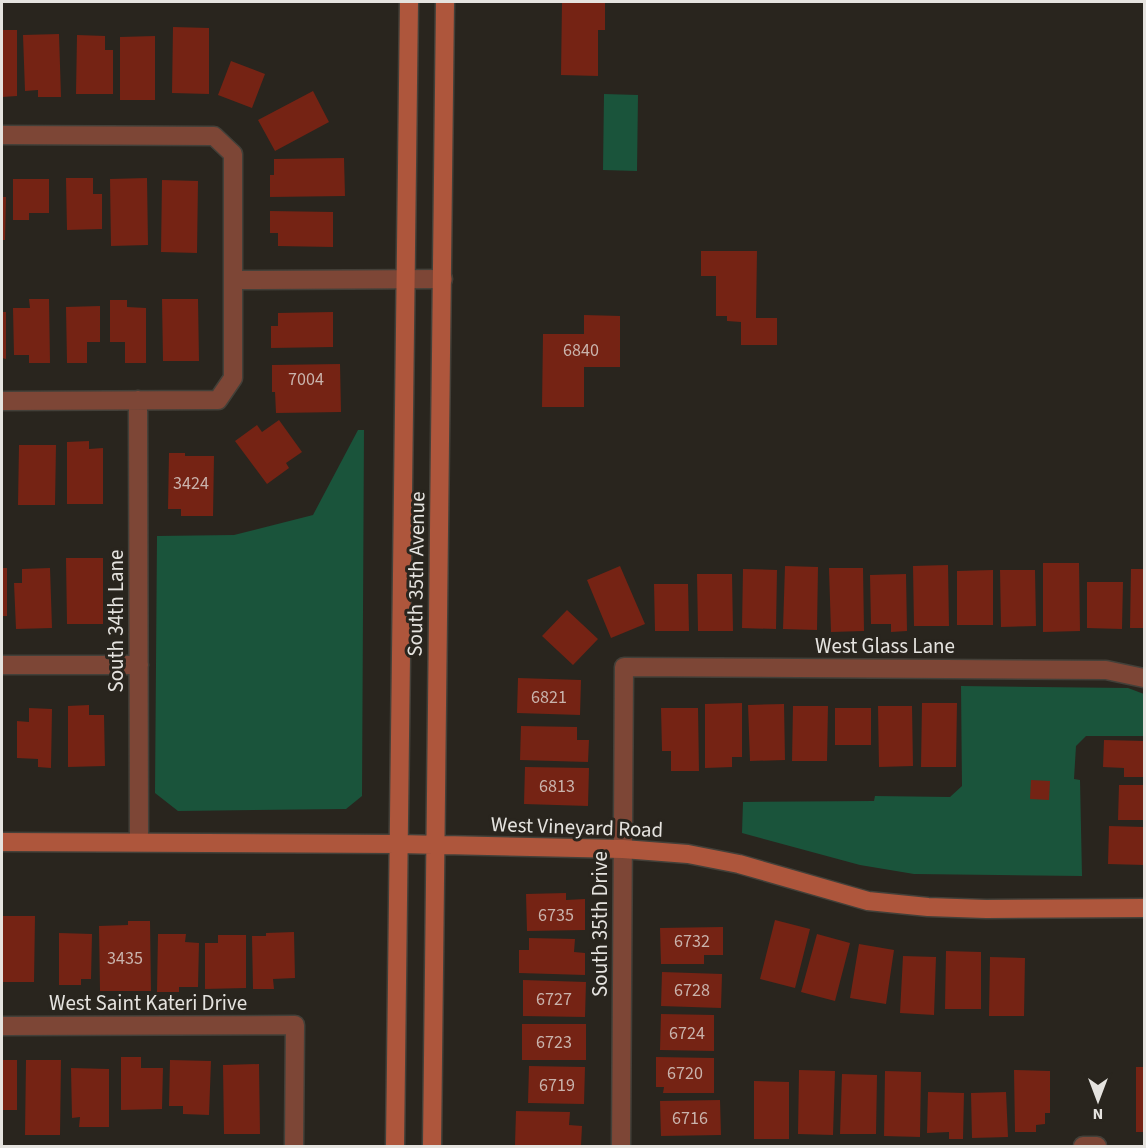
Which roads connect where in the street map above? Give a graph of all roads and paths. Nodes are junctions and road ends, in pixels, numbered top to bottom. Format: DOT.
graph roads {
  1 [pos="409,2"];
  2 [pos="445,2"];
  3 [pos="2,135"];
  4 [pos="405,279"];
  5 [pos="443,279"];
  6 [pos="233,280"];
  7 [pos="138,400"];
  8 [pos="2,401"];
  9 [pos="2,665"];
  10 [pos="139,665"];
  11 [pos="624,667"];
  12 [pos="1144,678"];
  13 [pos="139,841"];
  14 [pos="2,842"];
  15 [pos="399,844"];
  16 [pos="435,845"];
  17 [pos="623,849"];
  18 [pos="1144,908"];
  19 [pos="2,1026"];
  20 [pos="294,1146"];
  21 [pos="395,1146"];
  22 [pos="432,1146"];
  23 [pos="621,1146"];
  24 [pos="1083,1146"];
  25 [pos="1097,1146"];
  1 -- 4 [label="main road, South 35th Avenue"];
  2 -- 5 [label="main road, South 35th Avenue"];
  3 -- 6 [label="street"];
  4 -- 5 [label="street"];
  4 -- 6 [label="street"];
  4 -- 15 [label="main road, South 35th Avenue"];
  5 -- 16 [label="main road, South 35th Avenue"];
  6 -- 7 [label="street"];
  7 -- 8 [label="street"];
  7 -- 10 [label="street, South 34th Lane"];
  9 -- 10 [label="street"];
  10 -- 13 [label="street, South 34th Lane"];
  11 -- 12 [label="street, West Glass Lane"];
  11 -- 17 [label="street, South 35th Drive"];
  13 -- 14 [label="main road, West Vineyard Road"];
  13 -- 15 [label="main road, West Vineyard Road"];
  15 -- 16 [label="main road, West Vineyard Road"];
  15 -- 21 [label="main road, South 35th Avenue"];
  16 -- 17 [label="main road, West Vineyard Road"];
  16 -- 22 [label="main road, South 35th Avenue"];
  17 -- 18 [label="main road, West Vineyard Road"];
  17 -- 23 [label="street, South 35th Drive"];
  19 -- 20 [label="street, West Saint Kateri Drive"];
  24 -- 25 [label="street"];
}
